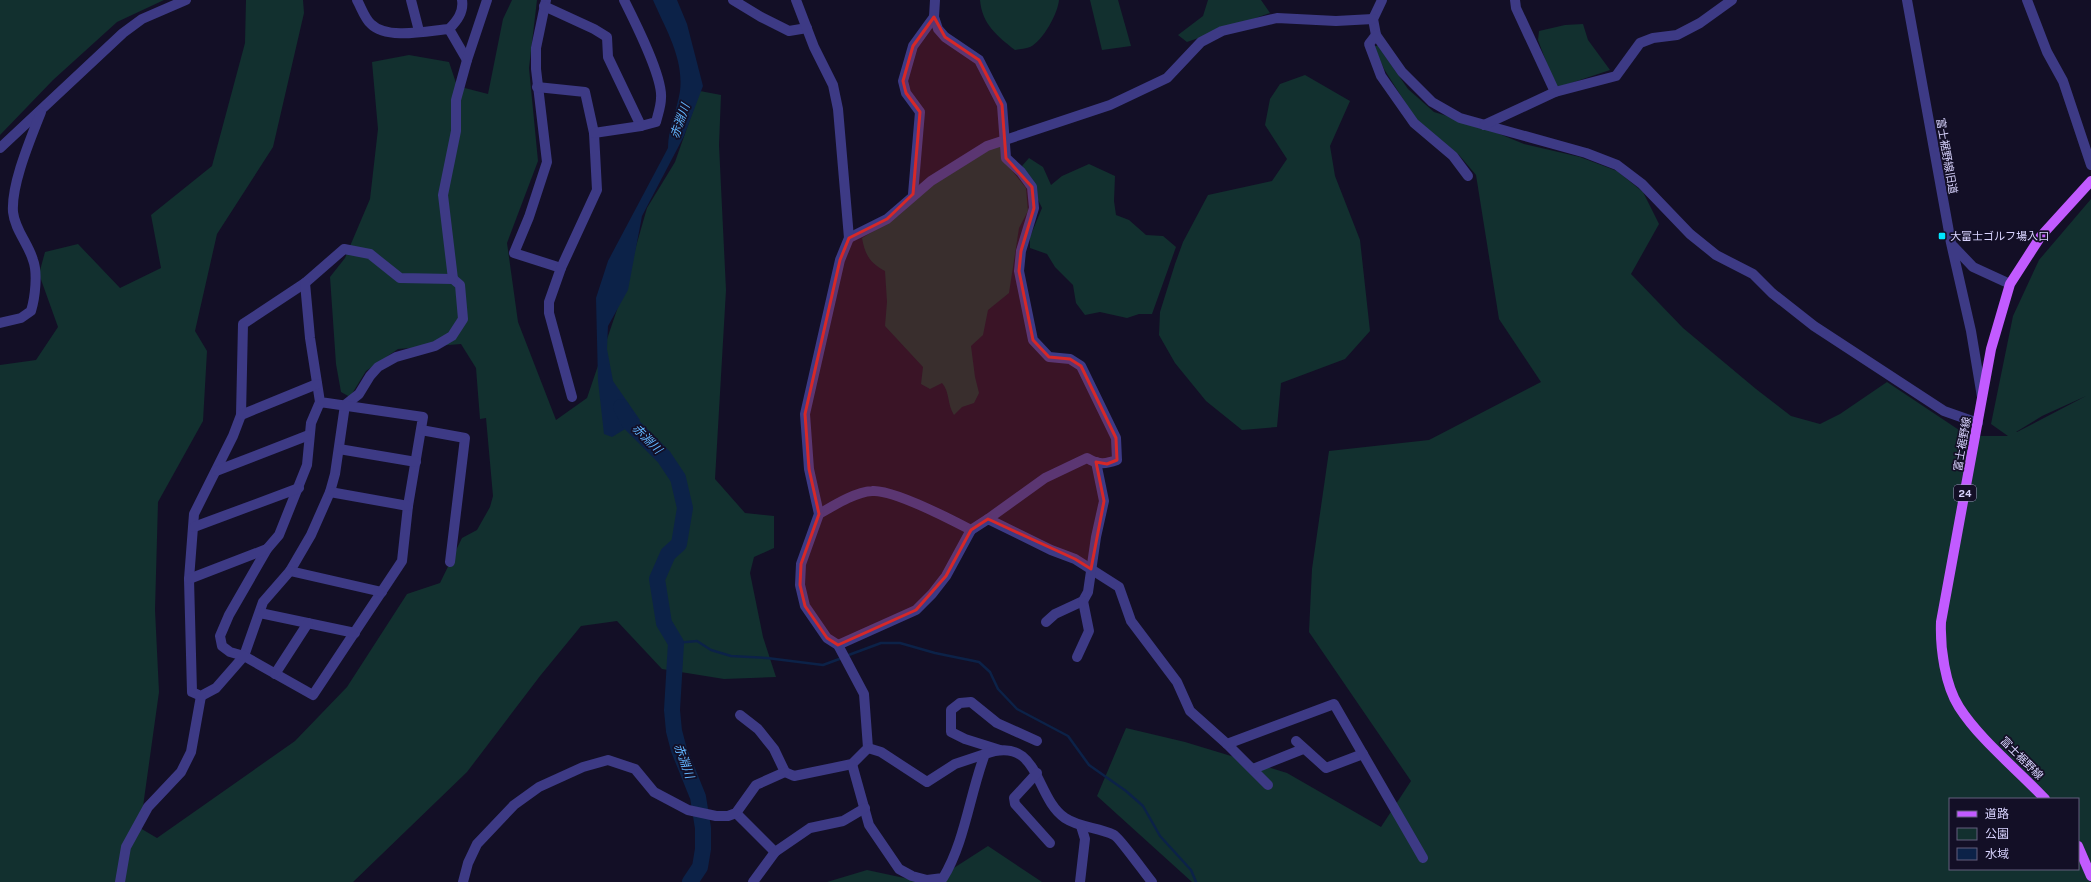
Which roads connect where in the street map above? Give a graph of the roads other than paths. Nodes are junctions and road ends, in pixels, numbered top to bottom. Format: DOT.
graph roads {
  1 [pos="186,0"];
  2 [pos="357,0"];
  3 [pos="411,0"];
  4 [pos="462,0"];
  5 [pos="487,0"];
  6 [pos="624,0"];
  7 [pos="733,0"];
  8 [pos="796,0"];
  9 [pos="935,0"];
  10 [pos="1382,0"];
  11 [pos="1515,0"];
  12 [pos="1732,0"];
  13 [pos="1907,0"];
  14 [pos="2027,0"];
  15 [pos="545,3"];
  16 [pos="934,17"];
  17 [pos="1373,19"];
  18 [pos="807,28"];
  19 [pos="449,29"];
  20 [pos="419,31"];
  21 [pos="1376,35"];
  22 [pos="467,60"];
  23 [pos="537,87"];
  24 [pos="1555,92"];
  25 [pos="41,112"];
  26 [pos="1484,125"];
  27 [pos="641,126"];
  28 [pos="594,133"];
  29 [pos="1006,138"];
  30 [pos="0,148"];
  31 [pos="2091,165"];
  32 [pos="1468,176"];
  33 [pos="2091,181"];
  34 [pos="914,194"];
  35 [pos="849,238"];
  36 [pos="1951,243"];
  37 [pos="561,268"];
  38 [pos="453,279"];
  39 [pos="305,283"];
  40 [pos="2010,284"];
  41 [pos="0,323"];
  42 [pos="317,384"];
  43 [pos="572,397"];
  44 [pos="1982,398"];
  45 [pos="320,402"];
  46 [pos="345,405"];
  47 [pos="241,415"];
  48 [pos="1978,423"];
  49 [pos="421,430"];
  50 [pos="309,435"];
  51 [pos="339,449"];
  52 [pos="416,462"];
  53 [pos="1096,462"];
  54 [pos="216,472"];
  55 [pos="299,488"];
  56 [pos="330,492"];
  57 [pos="408,506"];
  58 [pos="818,514"];
  59 [pos="988,519"];
  60 [pos="194,527"];
  61 [pos="971,530"];
  62 [pos="268,549"];
  63 [pos="450,562"];
  64 [pos="1091,569"];
  65 [pos="290,572"];
  66 [pos="188,579"];
  67 [pos="382,592"];
  68 [pos="1083,601"];
  69 [pos="260,613"];
  70 [pos="1046,622"];
  71 [pos="308,623"];
  72 [pos="356,633"];
  73 [pos="839,647"];
  74 [pos="244,656"];
  75 [pos="1077,657"];
  76 [pos="275,674"];
  77 [pos="201,696"];
  78 [pos="740,715"];
  79 [pos="1037,741"];
  80 [pos="1227,744"];
  81 [pos="868,748"];
  82 [pos="1000,750"];
  83 [pos="985,754"];
  84 [pos="1363,754"];
  85 [pos="852,764"];
  86 [pos="1253,769"];
  87 [pos="785,772"];
  88 [pos="1037,773"];
  89 [pos="1268,785"];
  90 [pos="2044,798"];
  91 [pos="865,808"];
  92 [pos="736,813"];
  93 [pos="1081,826"];
  94 [pos="1050,843"];
  95 [pos="2079,848"];
  96 [pos="775,852"];
  97 [pos="1423,858"];
  98 [pos="2091,876"];
  99 [pos="120,882"];
  100 [pos="463,882"];
  101 [pos="753,882"];
  102 [pos="1080,882"];
  103 [pos="1152,882"];
  1 -- 25 [label="street"];
  2 -- 20 [label="street"];
  3 -- 20 [label="street"];
  4 -- 19 [label="street"];
  5 -- 22 [label="street"];
  6 -- 27 [label="street"];
  7 -- 18 [label="street"];
  8 -- 18 [label="street"];
  9 -- 16 [label="street"];
  10 -- 17 [label="street"];
  11 -- 24 [label="street"];
  12 -- 24 [label="street"];
  13 -- 36 [label="street, 富士裾野線旧道"];
  14 -- 31 [label="street"];
  15 -- 23 [label="street"];
  15 -- 27 [label="street"];
  16 -- 29 [label="street"];
  16 -- 34 [label="street"];
  17 -- 21 [label="street"];
  17 -- 29 [label="street"];
  18 -- 35 [label="street"];
  19 -- 20 [label="street"];
  19 -- 22 [label="street"];
  21 -- 26 [label="street"];
  21 -- 32 [label="street"];
  22 -- 38 [label="street"];
  23 -- 28 [label="street"];
  23 -- 37 [label="street"];
  24 -- 26 [label="street"];
  25 -- 30 [label="street"];
  25 -- 41 [label="street"];
  26 -- 48 [label="street"];
  27 -- 28 [label="street"];
  28 -- 37 [label="street"];
  29 -- 34 [label="street"];
  29 -- 53 [label="street"];
  33 -- 40 [label="main road, 富士裾野線 / 24"];
  34 -- 35 [label="street"];
  35 -- 58 [label="street"];
  36 -- 40 [label="street, 富士裾野線旧道"];
  36 -- 44 [label="street"];
  37 -- 43 [label="street"];
  38 -- 39 [label="street"];
  38 -- 46 [label="street"];
  39 -- 42 [label="street"];
  39 -- 47 [label="street"];
  40 -- 44 [label="main road, 富士裾野線 / 24"];
  42 -- 45 [label="street"];
  42 -- 47 [label="street"];
  44 -- 48 [label="main road, 富士裾野線 / 24"];
  45 -- 46 [label="street"];
  45 -- 50 [label="street"];
  46 -- 49 [label="street"];
  46 -- 51 [label="street"];
  47 -- 54 [label="street"];
  48 -- 90 [label="main road, 富士裾野線 / 24"];
  49 -- 52 [label="street"];
  49 -- 63 [label="street"];
  50 -- 54 [label="street"];
  50 -- 55 [label="street"];
  51 -- 52 [label="street"];
  51 -- 56 [label="street"];
  52 -- 57 [label="street"];
  53 -- 59 [label="street"];
  53 -- 64 [label="street"];
  54 -- 60 [label="street"];
  55 -- 60 [label="street"];
  55 -- 62 [label="street"];
  56 -- 57 [label="street"];
  56 -- 65 [label="street"];
  57 -- 67 [label="street"];
  58 -- 61 [label="street"];
  58 -- 73 [label="street"];
  59 -- 61 [label="street"];
  59 -- 64 [label="street"];
  60 -- 66 [label="street"];
  61 -- 73 [label="street"];
  62 -- 66 [label="street"];
  62 -- 74 [label="street"];
  64 -- 68 [label="street"];
  64 -- 80 [label="street"];
  65 -- 67 [label="street"];
  65 -- 69 [label="street"];
  66 -- 77 [label="street"];
  67 -- 72 [label="street"];
  68 -- 70 [label="street"];
  68 -- 75 [label="street"];
  69 -- 71 [label="street"];
  69 -- 74 [label="street"];
  71 -- 72 [label="street"];
  71 -- 76 [label="street"];
  72 -- 76 [label="street"];
  73 -- 81 [label="street"];
  74 -- 76 [label="street"];
  74 -- 77 [label="street"];
  77 -- 99 [label="street"];
  78 -- 87 [label="street"];
  79 -- 82 [label="street"];
  80 -- 84 [label="street"];
  80 -- 86 [label="street"];
  81 -- 83 [label="street"];
  81 -- 85 [label="street"];
  82 -- 83 [label="street"];
  82 -- 88 [label="street"];
  83 -- 91 [label="street"];
  84 -- 86 [label="street"];
  84 -- 97 [label="street"];
  85 -- 87 [label="street"];
  85 -- 91 [label="street"];
  86 -- 89 [label="street"];
  87 -- 92 [label="street"];
  88 -- 93 [label="street"];
  88 -- 94 [label="street"];
  91 -- 96 [label="street"];
  92 -- 96 [label="street"];
  92 -- 100 [label="street"];
  93 -- 102 [label="street"];
  93 -- 103 [label="street"];
  95 -- 98 [label="main road"];
  96 -- 101 [label="street"];
}
